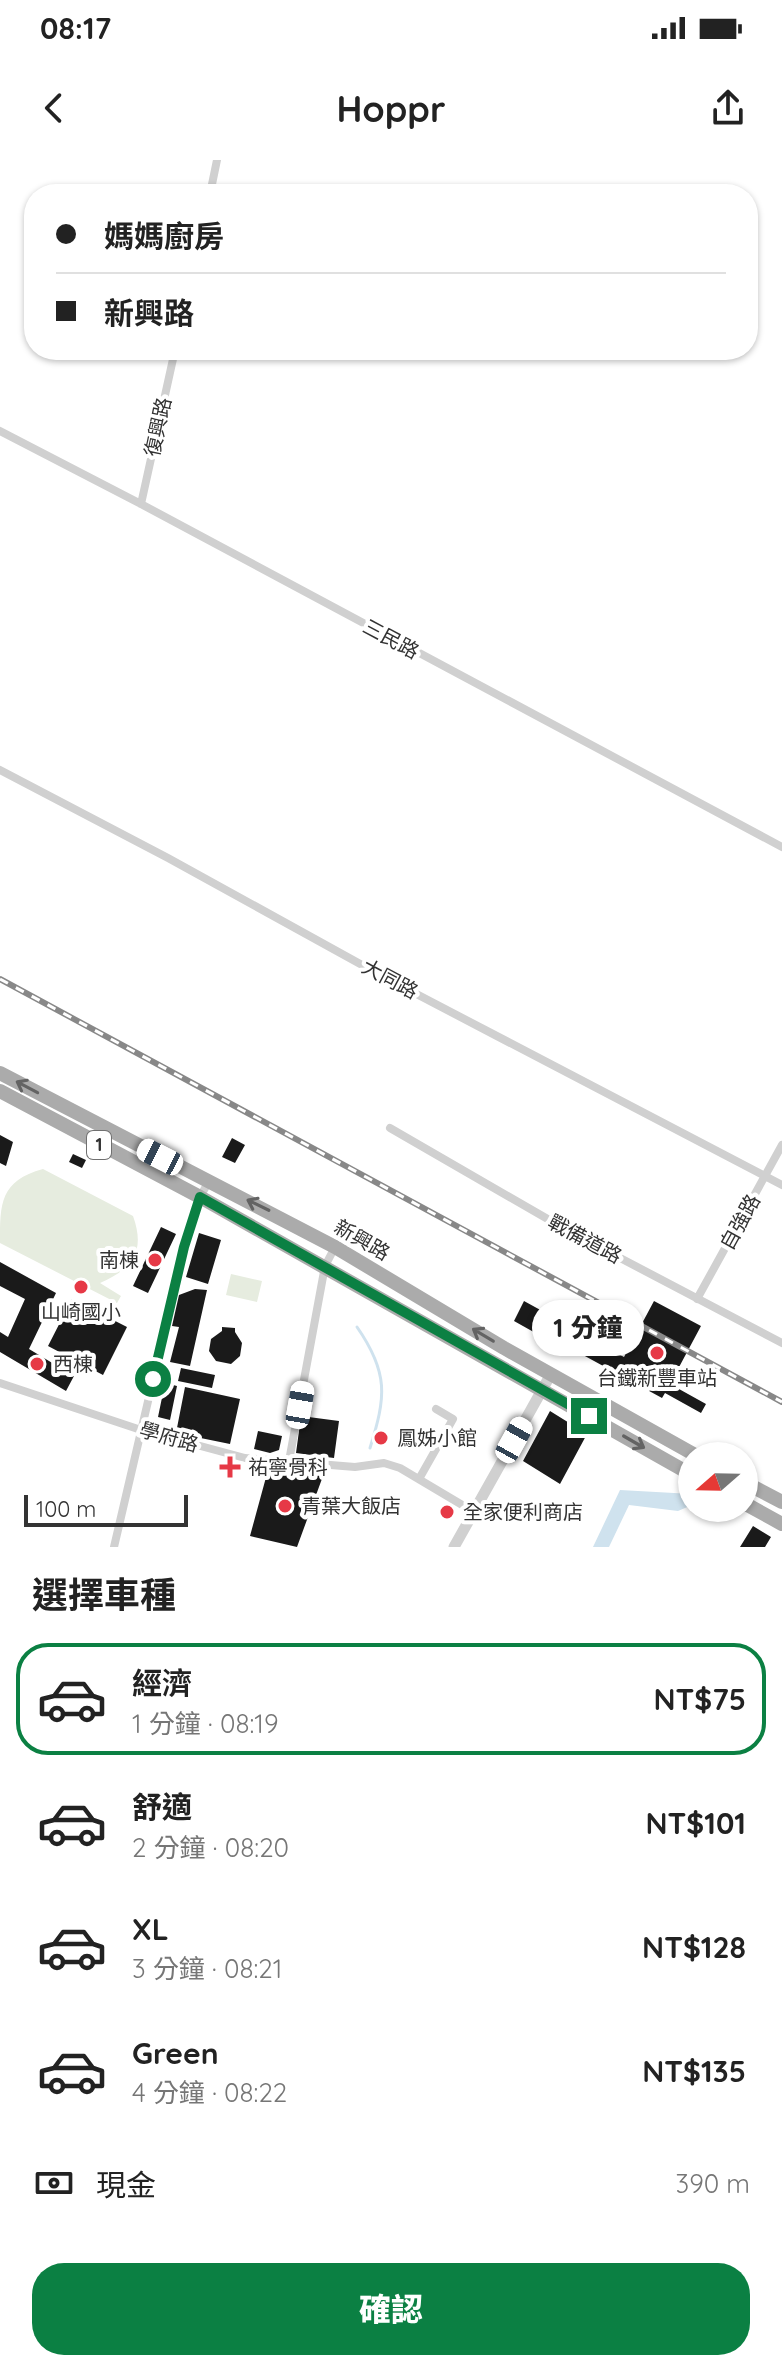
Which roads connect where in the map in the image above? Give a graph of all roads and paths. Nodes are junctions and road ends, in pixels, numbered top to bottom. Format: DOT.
graph roads {
  1 [pos="217,160"];
  2 [pos="212,184"];
  3 [pos="173,360"];
  4 [pos="0,431"];
  5 [pos="141,504"];
  6 [pos="0,770"];
  7 [pos="782,847"];
  8 [pos="0,1073"];
  9 [pos="0,1091"];
  10 [pos="390,1128"];
  11 [pos="782,1145"];
  12 [pos="766,1176"];
  13 [pos="209,1181"];
  14 [pos="782,1185"];
  15 [pos="200,1197"];
  16 [pos="335,1247"];
  17 [pos="325,1266"];
  18 [pos="697,1299"];
  19 [pos="782,1343"];
  20 [pos="551,1374"];
  21 [pos="0,1383"];
  22 [pos="542,1389"];
  23 [pos="436,1409"];
  24 [pos="141,1430"];
  25 [pos="678,1445"];
  26 [pos="289,1461"];
  27 [pos="678,1467"];
  28 [pos="419,1479"];
  29 [pos="758,1489"];
  30 [pos="780,1500"];
  31 [pos="758,1510"];
  32 [pos="474,1512"];
  33 [pos="782,1524"];
  34 [pos="114,1547"];
  35 [pos="454,1547"];
  1 -- 2 [label="street"];
  3 -- 5 [label="street, 復興路"];
  4 -- 5 [label="street, 三民路"];
  5 -- 7 [label="street, 三民路"];
  6 -- 12 [label="street, 大同路"];
  13 -- 8 [label="main road, 新興路 / 1, one-way"];
  9 -- 15 [label="main road, 新興路 / 1"];
  10 -- 18 [label="street, 戰備道路"];
  11 -- 12 [label="street, 自強路"];
  12 -- 14 [label="street, 大同路"];
  12 -- 18 [label="street, 自強路"];
  13 -- 15 [label="street"];
  16 -- 13 [label="main road, 新興路 / 1, one-way"];
  15 -- 17 [label="main road, 新興路 / 1"];
  15 -- 24 [label="street"];
  16 -- 17 [label="street"];
  20 -- 16 [label="main road, 新興路 / 1, one-way"];
  17 -- 22 [label="main road, 新興路 / 1"];
  17 -- 26 [label="street"];
  18 -- 19 [label="street, 戰備道路"];
  20 -- 22 [label="street"];
  20 -- 25 [label="main road, 新興路 / 1"];
  21 -- 24 [label="street, 學府路"];
  22 -- 27 [label="main road, 新興路 / 1, one-way"];
  22 -- 32 [label="street"];
  23 -- 28 [label="street"];
  24 -- 26 [label="street, 學府路"];
  24 -- 34 [label="street"];
  26 -- 28 [label="street, 學府路"];
  28 -- 32 [label="street, 學府路"];
  29 -- 30 [label="main road"];
  31 -- 33 [label="main road"];
  32 -- 35 [label="street"];
}
